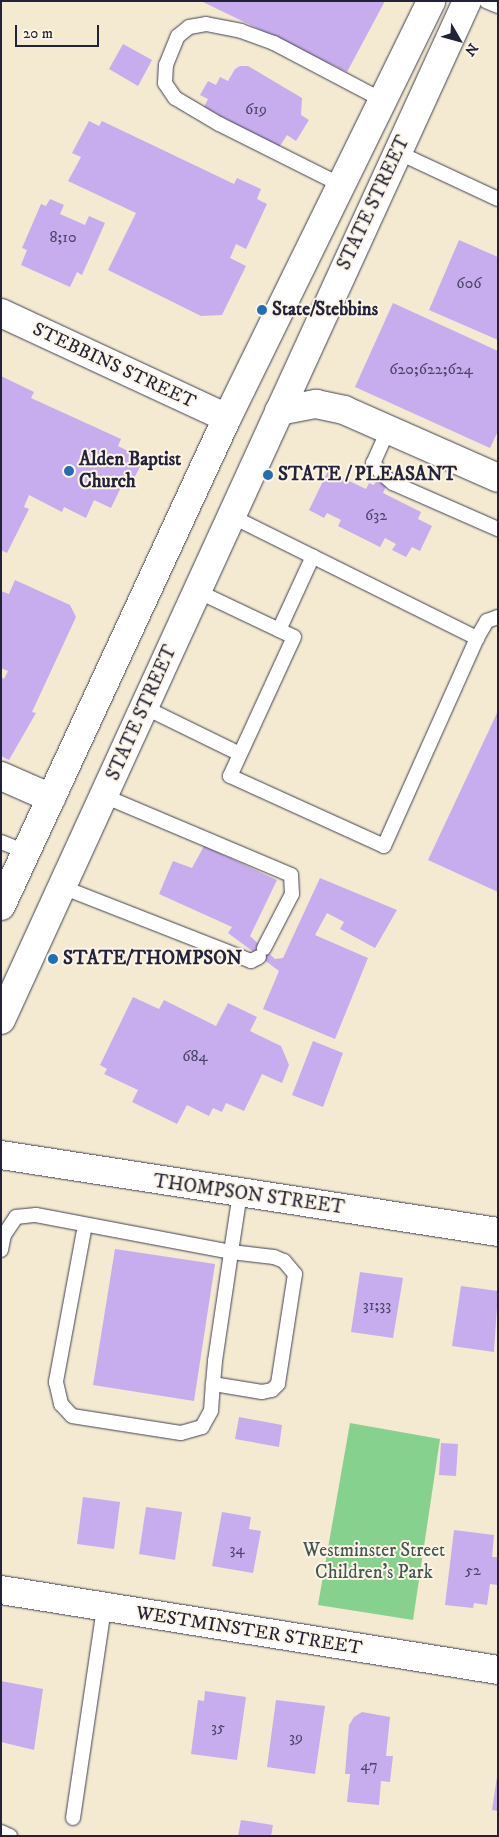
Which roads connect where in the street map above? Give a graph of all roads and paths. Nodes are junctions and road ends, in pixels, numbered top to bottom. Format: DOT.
graph roads {
  1 [pos="431,1"];
  2 [pos="467,1"];
  3 [pos="486,1"];
  4 [pos="498,6"];
  5 [pos="384,101"];
  6 [pos="397,152"];
  7 [pos="343,186"];
  8 [pos="498,199"];
  9 [pos="1,313"];
  10 [pos="242,388"];
  11 [pos="280,408"];
  12 [pos="227,418"];
  13 [pos="388,430"];
  14 [pos="498,478"];
  15 [pos="231,516"];
  16 [pos="498,529"];
  17 [pos="313,556"];
  18 [pos="197,591"];
  19 [pos="498,617"];
  20 [pos="279,630"];
  21 [pos="477,638"];
  22 [pos="144,707"];
  23 [pos="238,753"];
  24 [pos="1,776"];
  25 [pos="104,796"];
  26 [pos="51,798"];
  27 [pos="1,842"];
  28 [pos="26,852"];
  29 [pos="62,887"];
  30 [pos="1,906"];
  31 [pos="1,1020"];
  32 [pos="1,1155"];
  33 [pos="240,1193"];
  34 [pos="85,1225"];
  35 [pos="498,1232"];
  36 [pos="1,1250"];
  37 [pos="231,1252"];
  38 [pos="213,1384"];
  39 [pos="1,1590"];
  40 [pos="104,1607"];
  41 [pos="498,1670"];
  42 [pos="73,1818"];
  43 [pos="1,1832"];
  44 [pos="10,1836"];
  1 -- 5 [label="main road, STATE STREET"];
  2 -- 6 [label="main road, STATE STREET"];
  3 -- 4 [label="lane"];
  5 -- 7 [label="main road, STATE STREET"];
  5 -- 7 [label="lane"];
  6 -- 8 [label="lane"];
  6 -- 11 [label="main road, STATE STREET"];
  7 -- 10 [label="main road, STATE STREET"];
  9 -- 12 [label="main road, STEBBINS STREET"];
  10 -- 11 [label="main road"];
  10 -- 12 [label="main road, STATE STREET"];
  11 -- 13 [label="main road"];
  11 -- 15 [label="main road, STATE STREET"];
  12 -- 26 [label="main road, STATE STREET"];
  13 -- 14 [label="main road"];
  13 -- 16 [label="lane"];
  15 -- 17 [label="lane"];
  15 -- 18 [label="main road, STATE STREET"];
  17 -- 20 [label="lane"];
  17 -- 21 [label="lane"];
  18 -- 20 [label="lane"];
  18 -- 22 [label="main road, STATE STREET"];
  19 -- 21 [label="lane"];
  20 -- 23 [label="lane"];
  21 -- 23 [label="lane"];
  22 -- 23 [label="lane"];
  22 -- 25 [label="main road, STATE STREET"];
  24 -- 26 [label="main road"];
  25 -- 29 [label="main road, STATE STREET"];
  25 -- 29 [label="lane"];
  26 -- 28 [label="main road, STATE STREET"];
  27 -- 28 [label="lane"];
  28 -- 30 [label="main road, STATE STREET"];
  29 -- 31 [label="main road, STATE STREET"];
  32 -- 33 [label="main road, THOMPSON STREET"];
  33 -- 35 [label="main road, THOMPSON STREET"];
  33 -- 37 [label="lane"];
  34 -- 36 [label="lane"];
  34 -- 37 [label="lane"];
  34 -- 38 [label="lane"];
  37 -- 38 [label="lane"];
  37 -- 38 [label="lane"];
  39 -- 40 [label="main road, WESTMINSTER STREET"];
  40 -- 41 [label="main road, WESTMINSTER STREET"];
  40 -- 42 [label="lane"];
  43 -- 44 [label="lane"];
}
